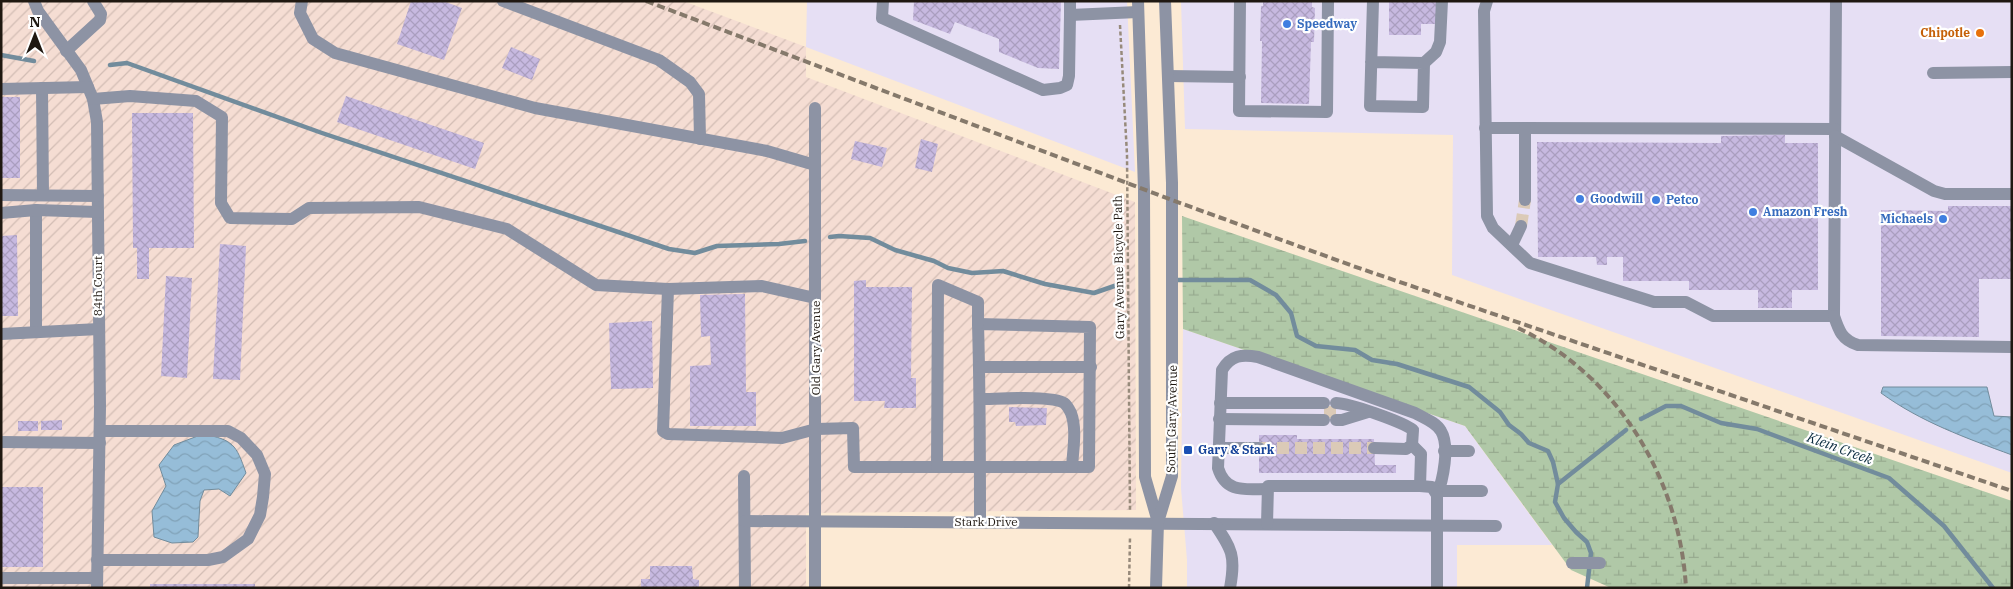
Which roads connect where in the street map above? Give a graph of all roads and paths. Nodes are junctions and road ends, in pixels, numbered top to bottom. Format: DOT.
graph roads {
  1 [pos="34,1"];
  2 [pos="93,1"];
  3 [pos="302,1"];
  4 [pos="504,1"];
  5 [pos="883,1"];
  6 [pos="1070,1"];
  7 [pos="1165,1"];
  8 [pos="1240,1"];
  9 [pos="1328,1"];
  10 [pos="1373,1"];
  11 [pos="1442,1"];
  12 [pos="1487,1"];
  13 [pos="1836,1"];
  14 [pos="1138,6"];
  15 [pos="1070,15"];
  16 [pos="1122,34"];
  17 [pos="66,51"];
  18 [pos="1371,62"];
  19 [pos="1424,63"];
  20 [pos="1933,72"];
  21 [pos="2012,72"];
  22 [pos="1168,76"];
  23 [pos="1240,78"];
  24 [pos="42,88"];
  25 [pos="1,89"];
  26 [pos="90,93"];
  27 [pos="815,108"];
  28 [pos="1485,128"];
  29 [pos="1524,128"];
  30 [pos="1835,132"];
  31 [pos="700,138"];
  32 [pos="815,165"];
  33 [pos="2012,194"];
  34 [pos="1,195"];
  35 [pos="43,195"];
  36 [pos="98,196"];
  37 [pos="1524,200"];
  38 [pos="36,210"];
  39 [pos="98,212"];
  40 [pos="1,213"];
  41 [pos="1521,226"];
  42 [pos="1512,245"];
  43 [pos="668,289"];
  44 [pos="816,298"];
  45 [pos="1834,316"];
  46 [pos="978,324"];
  47 [pos="99,329"];
  48 [pos="36,332"];
  49 [pos="1,334"];
  50 [pos="2012,347"];
  51 [pos="979,367"];
  52 [pos="1091,367"];
  53 [pos="980,399"];
  54 [pos="1220,411"];
  55 [pos="816,429"];
  56 [pos="100,437"];
  57 [pos="1,442"];
  58 [pos="1412,445"];
  59 [pos="1259,448"];
  60 [pos="1374,448"];
  61 [pos="1218,451"];
  62 [pos="1444,451"];
  63 [pos="1469,451"];
  64 [pos="937,467"];
  65 [pos="1072,467"];
  66 [pos="980,468"];
  67 [pos="744,476"];
  68 [pos="1420,486"];
  69 [pos="1268,487"];
  70 [pos="1482,491"];
  71 [pos="1438,493"];
  72 [pos="1130,500"];
  73 [pos="814,520"];
  74 [pos="745,521"];
  75 [pos="980,522"];
  76 [pos="1158,522"];
  77 [pos="1214,523"];
  78 [pos="1267,524"];
  79 [pos="1438,525"];
  80 [pos="1496,526"];
  81 [pos="1130,546"];
  82 [pos="97,560"];
  83 [pos="1572,563"];
  84 [pos="1600,563"];
  85 [pos="1,578"];
  86 [pos="97,583"];
  87 [pos="745,588"];
  88 [pos="814,588"];
  89 [pos="1129,588"];
  90 [pos="1156,588"];
  91 [pos="1230,588"];
  92 [pos="1438,588"];
  1 -- 17 [label="street, 84th Court"];
  2 -- 17 [label="street"];
  3 -- 31 [label="street"];
  4 -- 31 [label="street"];
  5 -- 15 [label="street"];
  6 -- 15 [label="street"];
  7 -- 22 [label="street, South Gary Avenue"];
  8 -- 23 [label="street"];
  9 -- 23 [label="street"];
  10 -- 18 [label="street"];
  11 -- 19 [label="street"];
  12 -- 28 [label="street"];
  13 -- 30 [label="street"];
  14 -- 15 [label="street"];
  14 -- 76 [label="street, South Gary Avenue"];
  16 -- 72 [label="path, Gary Avenue Bicycle Path"];
  17 -- 26 [label="street, 84th Court"];
  18 -- 19 [label="street"];
  18 -- 19 [label="street"];
  20 -- 21 [label="street"];
  22 -- 23 [label="street"];
  22 -- 76 [label="street, South Gary Avenue"];
  24 -- 25 [label="street"];
  24 -- 26 [label="street"];
  24 -- 35 [label="street"];
  26 -- 36 [label="street, 84th Court"];
  26 -- 43 [label="street"];
  27 -- 32 [label="street, Old Gary Avenue"];
  28 -- 29 [label="street"];
  28 -- 42 [label="street"];
  29 -- 30 [label="street"];
  29 -- 37 [label="street"];
  30 -- 33 [label="street"];
  30 -- 45 [label="street"];
  31 -- 32 [label="street"];
  32 -- 44 [label="street, Old Gary Avenue"];
  34 -- 35 [label="street"];
  35 -- 36 [label="street"];
  36 -- 39 [label="street, 84th Court"];
  38 -- 39 [label="street"];
  38 -- 40 [label="street"];
  38 -- 48 [label="street"];
  39 -- 47 [label="street, 84th Court"];
  41 -- 42 [label="street"];
  42 -- 45 [label="street"];
  43 -- 44 [label="street"];
  43 -- 55 [label="street"];
  44 -- 55 [label="street, Old Gary Avenue"];
  45 -- 50 [label="street"];
  46 -- 51 [label="street"];
  46 -- 52 [label="street"];
  46 -- 64 [label="street"];
  47 -- 48 [label="street"];
  47 -- 56 [label="street, 84th Court"];
  48 -- 49 [label="street"];
  51 -- 52 [label="street"];
  51 -- 53 [label="street"];
  52 -- 65 [label="street"];
  53 -- 65 [label="street"];
  53 -- 66 [label="street"];
  54 -- 58 [label="street"];
  54 -- 61 [label="street"];
  54 -- 62 [label="street"];
  55 -- 64 [label="street"];
  55 -- 73 [label="street, Old Gary Avenue"];
  56 -- 57 [label="street"];
  56 -- 82 [label="street, 84th Court"];
  56 -- 82 [label="street"];
  58 -- 60 [label="street"];
  58 -- 68 [label="street"];
  59 -- 61 [label="street"];
  61 -- 69 [label="street"];
  62 -- 63 [label="street"];
  62 -- 71 [label="street"];
  64 -- 66 [label="street"];
  65 -- 66 [label="street"];
  66 -- 75 [label="street"];
  67 -- 74 [label="street"];
  68 -- 69 [label="street"];
  68 -- 71 [label="street"];
  69 -- 78 [label="street"];
  70 -- 71 [label="street"];
  71 -- 79 [label="street"];
  73 -- 74 [label="street, Stark Drive"];
  73 -- 75 [label="street, Stark Drive"];
  73 -- 88 [label="street, Old Gary Avenue"];
  74 -- 87 [label="street"];
  75 -- 76 [label="street, Stark Drive"];
  76 -- 77 [label="street, Stark Drive"];
  76 -- 90 [label="street"];
  77 -- 78 [label="street, Stark Drive"];
  77 -- 91 [label="street"];
  78 -- 79 [label="street, Stark Drive"];
  79 -- 80 [label="street, Stark Drive"];
  79 -- 92 [label="street"];
  81 -- 89 [label="path"];
  82 -- 86 [label="street, 84th Court"];
  83 -- 84 [label="street"];
  85 -- 86 [label="street"];
}
